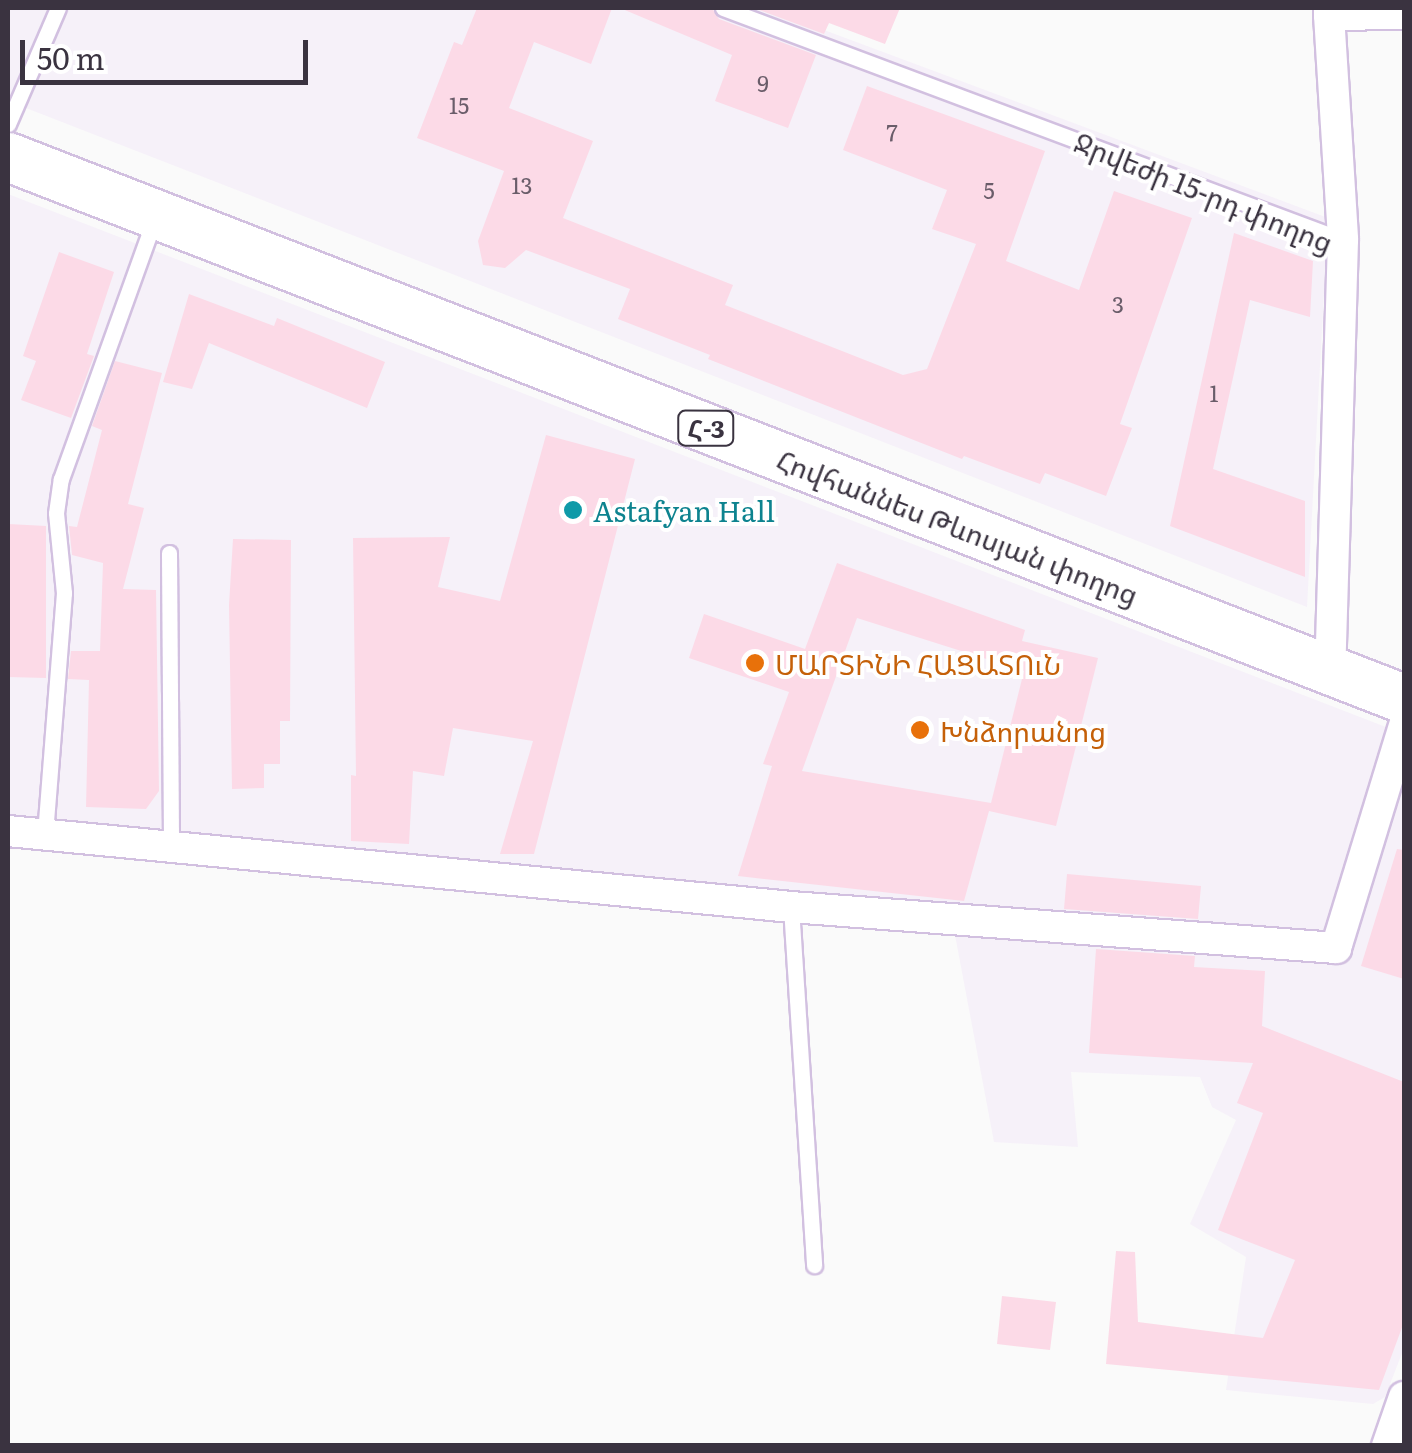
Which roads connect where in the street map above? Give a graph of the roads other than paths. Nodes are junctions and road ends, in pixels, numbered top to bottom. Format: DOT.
graph roads {
  1 [pos="58,8"];
  2 [pos="724,8"];
  3 [pos="1329,11"];
  4 [pos="1404,14"];
  5 [pos="8,123"];
  6 [pos="8,156"];
  7 [pos="156,215"];
  8 [pos="1343,240"];
  9 [pos="169,553"];
  10 [pos="1330,653"];
  11 [pos="1404,664"];
  12 [pos="1404,699"];
  13 [pos="1404,725"];
  14 [pos="8,830"];
  15 [pos="45,834"];
  16 [pos="172,847"];
  17 [pos="791,907"];
  18 [pos="814,1265"];
  19 [pos="1404,1397"];
  20 [pos="1387,1446"];
  1 -- 5 [label="lane"];
  2 -- 8 [label="lane, Ջրվեժի 15-րդ փողոց"];
  3 -- 4 [label="street"];
  3 -- 8 [label="street"];
  5 -- 10 [label="main road, Հովհաննես Թևոսյան փողոց / Հ-3"];
  6 -- 7 [label="main road, Հովհաննես Թևոսյան փողոց / Հ-3"];
  7 -- 10 [label="main road, Հովհաննես Թևոսյան փողոց / Հ-3"];
  7 -- 15 [label="lane"];
  8 -- 10 [label="street, Ջրվեժի 15-րդ փողոց"];
  9 -- 16 [label="lane"];
  10 -- 11 [label="main road, Հովհաննես Թևոսյան փողոց / Հ-3"];
  10 -- 12 [label="main road, Հովհաննես Թևոսյան փողոց / Հ-3"];
  13 -- 17 [label="street"];
  14 -- 15 [label="street"];
  15 -- 16 [label="street"];
  16 -- 17 [label="street"];
  17 -- 18 [label="lane"];
  19 -- 20 [label="street"];
}
